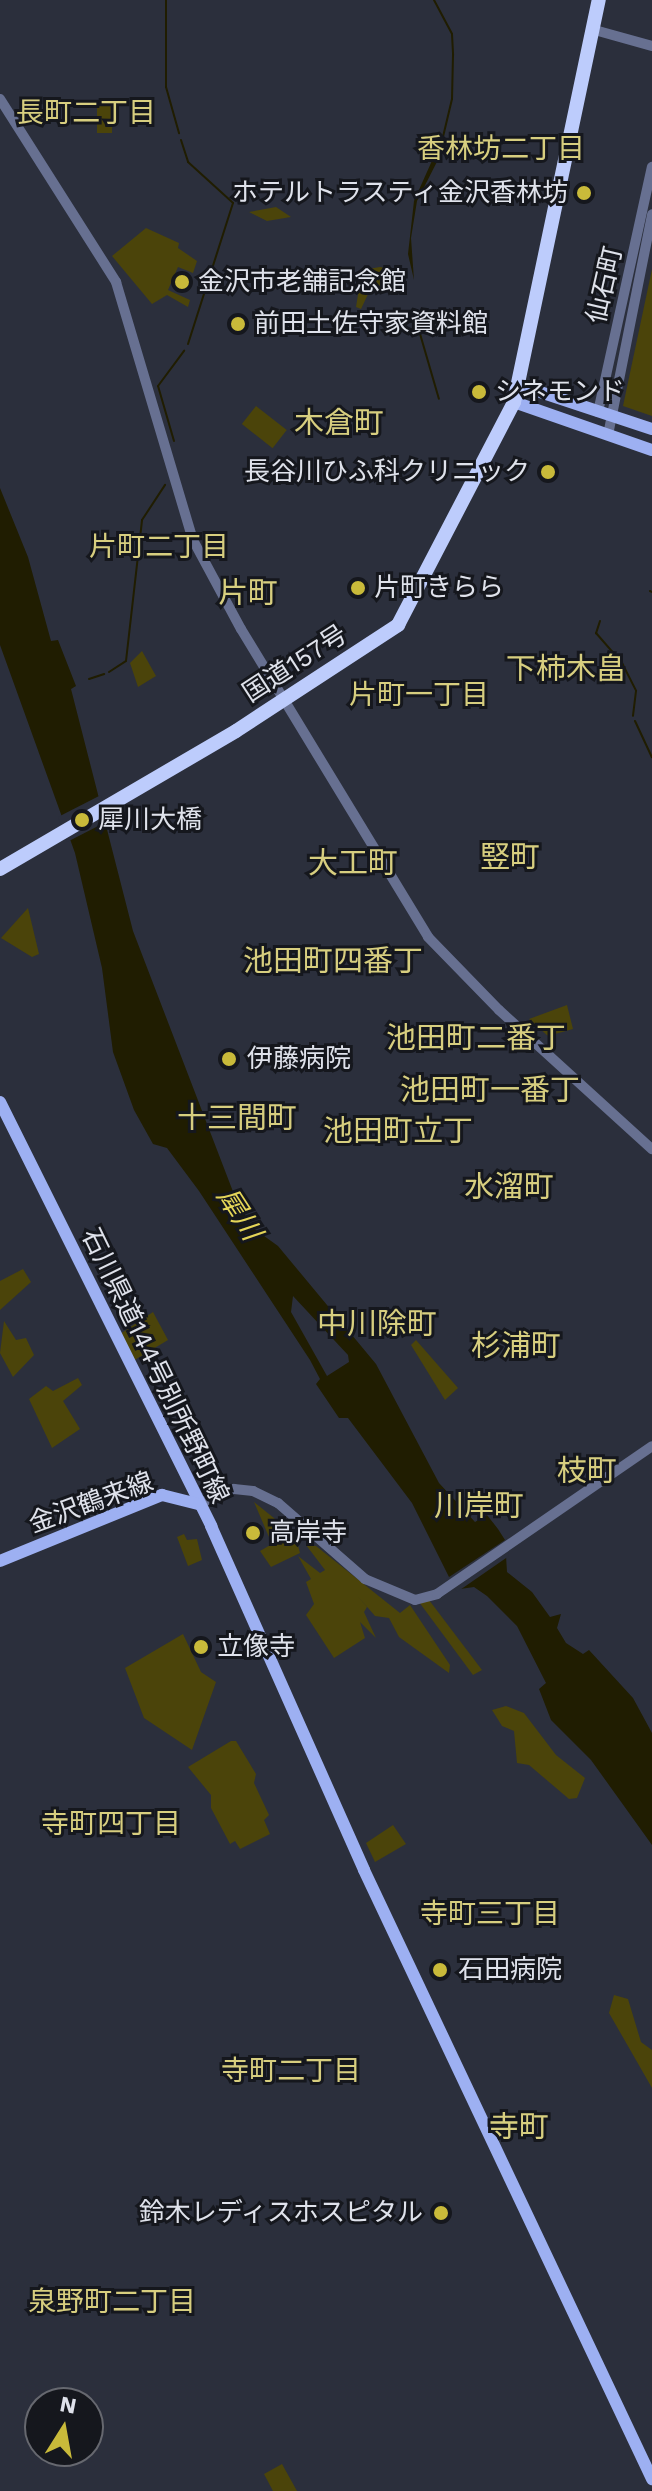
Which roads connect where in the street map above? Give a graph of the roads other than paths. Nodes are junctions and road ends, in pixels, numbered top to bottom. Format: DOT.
graph roads {
  1 [pos="599,0"];
  2 [pos="591,29"];
  3 [pos="652,46"];
  4 [pos="0,99"];
  5 [pos="652,167"];
  6 [pos="652,214"];
  7 [pos="519,385"];
  8 [pos="568,401"];
  9 [pos="514,402"];
  10 [pos="604,414"];
  11 [pos="562,418"];
  12 [pos="652,429"];
  13 [pos="608,435"];
  14 [pos="652,450"];
  15 [pos="285,698"];
  16 [pos="0,869"];
  17 [pos="0,1102"];
  18 [pos="652,1149"];
  19 [pos="652,1446"];
  20 [pos="198,1504"];
  21 [pos="0,1561"];
  22 [pos="652,2479"];
  1 -- 2 [label="highway, 国道157号"];
  2 -- 3 [label="street"];
  2 -- 7 [label="highway, 国道157号"];
  4 -- 15 [label="street"];
  5 -- 10 [label="street, 仙石町"];
  6 -- 10 [label="street, 仙石町"];
  7 -- 8 [label="main road"];
  7 -- 9 [label="highway, 国道157号"];
  8 -- 10 [label="main road"];
  8 -- 11 [label="street"];
  9 -- 11 [label="main road"];
  9 -- 15 [label="highway, 国道157号"];
  10 -- 12 [label="main road"];
  10 -- 13 [label="street"];
  11 -- 13 [label="main road"];
  13 -- 14 [label="main road"];
  15 -- 16 [label="highway, 国道157号"];
  15 -- 18 [label="street"];
  17 -- 20 [label="main road, 石川県道144号別所野町線"];
  19 -- 20 [label="street"];
  20 -- 21 [label="main road, 金沢鶴来線"];
  20 -- 22 [label="main road, 石川県道144号別所野町線"];
}
